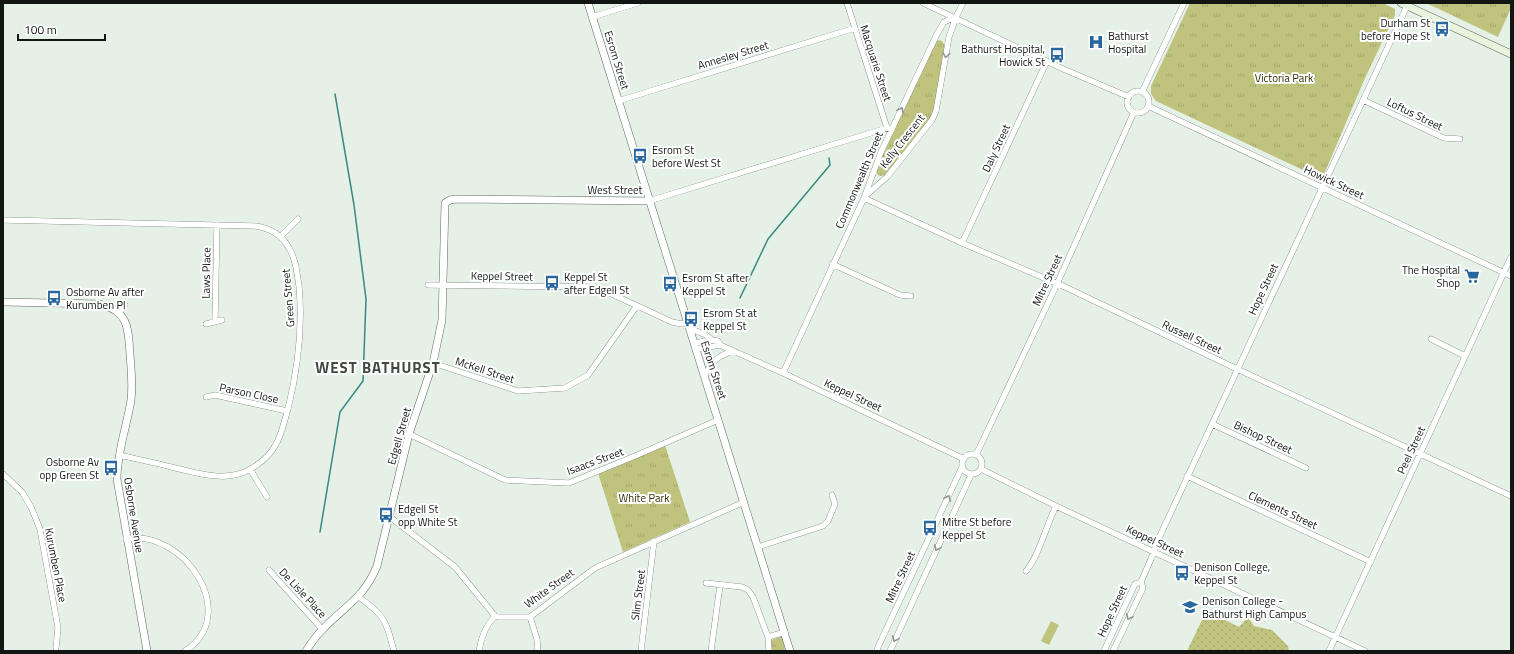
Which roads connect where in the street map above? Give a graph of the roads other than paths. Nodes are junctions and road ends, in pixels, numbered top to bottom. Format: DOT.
graph roads {
  1 [pos="588,3"];
  2 [pos="638,3"];
  3 [pos="847,3"];
  4 [pos="923,3"];
  5 [pos="963,3"];
  6 [pos="1184,3"];
  7 [pos="1404,4"];
  8 [pos="592,17"];
  9 [pos="956,18"];
  10 [pos="855,28"];
  11 [pos="937,34"];
  12 [pos="949,37"];
  13 [pos="1511,54"];
  14 [pos="1047,61"];
  15 [pos="1142,92"];
  16 [pos="1129,97"];
  17 [pos="1363,100"];
  18 [pos="618,101"];
  19 [pos="1148,106"];
  20 [pos="1134,112"];
  21 [pos="889,129"];
  22 [pos="1460,139"];
  23 [pos="1322,187"];
  24 [pos="864,198"];
  25 [pos="447,201"];
  26 [pos="649,201"];
  27 [pos="298,218"];
  28 [pos="3,220"];
  29 [pos="217,225"];
  30 [pos="280,237"];
  31 [pos="962,243"];
  32 [pos="1511,257"];
  33 [pos="832,264"];
  34 [pos="1504,273"];
  35 [pos="1511,276"];
  36 [pos="1057,284"];
  37 [pos="428,285"];
  38 [pos="442,285"];
  39 [pos="911,296"];
  40 [pos="3,302"];
  41 [pos="126,305"];
  42 [pos="636,307"];
  43 [pos="119,312"];
  44 [pos="215,320"];
  45 [pos="222,320"];
  46 [pos="206,324"];
  47 [pos="688,326"];
  48 [pos="712,340"];
  49 [pos="1431,340"];
  50 [pos="720,345"];
  51 [pos="695,346"];
  52 [pos="734,351"];
  53 [pos="1466,356"];
  54 [pos="433,363"];
  55 [pos="1237,369"];
  56 [pos="783,373"];
  57 [pos="705,376"];
  58 [pos="206,397"];
  59 [pos="287,411"];
  60 [pos="718,420"];
  61 [pos="1212,424"];
  62 [pos="409,434"];
  63 [pos="1420,454"];
  64 [pos="119,455"];
  65 [pos="976,455"];
  66 [pos="964,459"];
  67 [pos="962,468"];
  68 [pos="1306,468"];
  69 [pos="250,469"];
  70 [pos="981,470"];
  71 [pos="3,474"];
  72 [pos="971,474"];
  73 [pos="1187,476"];
  74 [pos="832,495"];
  75 [pos="1511,496"];
  76 [pos="267,497"];
  77 [pos="744,502"];
  78 [pos="1056,506"];
  79 [pos="390,517"];
  80 [pos="126,538"];
  81 [pos="654,541"];
  82 [pos="758,547"];
  83 [pos="1154,551"];
  84 [pos="1371,562"];
  85 [pos="269,570"];
  86 [pos="1026,571"];
  87 [pos="1141,582"];
  88 [pos="706,583"];
  89 [pos="720,585"];
  90 [pos="359,597"];
  91 [pos="495,616"];
  92 [pos="530,616"];
  93 [pos="322,629"];
  94 [pos="785,632"];
  95 [pos="1336,637"];
  96 [pos="768,638"];
  97 [pos="56,648"];
  98 [pos="877,649"];
  99 [pos="147,651"];
  100 [pos="185,651"];
  101 [pos="306,651"];
  102 [pos="394,651"];
  103 [pos="479,651"];
  104 [pos="538,651"];
  105 [pos="641,651"];
  106 [pos="711,651"];
  107 [pos="769,651"];
  108 [pos="790,651"];
  109 [pos="885,651"];
  110 [pos="890,651"];
  111 [pos="1104,651"];
  112 [pos="1113,651"];
  113 [pos="1329,651"];
  114 [pos="1365,651"];
  1 -- 8 [label="street, Esrom Street"];
  2 -- 8 [label="street"];
  3 -- 10 [label="street, Macquarie Street"];
  4 -- 9 [label="street"];
  5 -- 9 [label="street"];
  6 -- 15 [label="street"];
  7 -- 13 [label="main road"];
  7 -- 17 [label="street, Hope Street"];
  8 -- 18 [label="street, Esrom Street"];
  9 -- 11 [label="street, Commonwealth Street"];
  9 -- 12 [label="street, Kelly Crescent"];
  9 -- 14 [label="street"];
  10 -- 18 [label="street, Annesley Street"];
  10 -- 21 [label="street, Macquarie Street"];
  11 -- 12 [label="street"];
  21 -- 11 [label="street, Commonwealth Street, one-way"];
  12 -- 24 [label="street, Kelly Crescent, one-way"];
  14 -- 16 [label="street"];
  14 -- 31 [label="street, Daly Street"];
  15 -- 16 [label="street"];
  15 -- 19 [label="street"];
  16 -- 20 [label="street"];
  17 -- 22 [label="street, Loftus Street"];
  17 -- 23 [label="street, Hope Street"];
  18 -- 26 [label="street, Esrom Street"];
  19 -- 20 [label="street"];
  19 -- 23 [label="street, Howick Street"];
  20 -- 36 [label="street, Mitre Street"];
  21 -- 24 [label="street, Commonwealth Street"];
  21 -- 26 [label="street, West Street"];
  23 -- 34 [label="street, Howick Street"];
  23 -- 55 [label="street, Hope Street"];
  24 -- 31 [label="street, Russell Street"];
  24 -- 33 [label="street, Commonwealth Street"];
  25 -- 26 [label="street, West Street"];
  25 -- 38 [label="street, Edgell Street"];
  26 -- 47 [label="street, Esrom Street"];
  27 -- 30 [label="street"];
  28 -- 29 [label="street, Green Street"];
  29 -- 30 [label="street, Green Street"];
  29 -- 44 [label="street, Laws Place"];
  30 -- 59 [label="street, Green Street"];
  31 -- 36 [label="street, Russell Street"];
  32 -- 34 [label="street, Peel Street"];
  33 -- 39 [label="street"];
  33 -- 56 [label="street, Commonwealth Street"];
  34 -- 35 [label="street, Howick Street"];
  34 -- 53 [label="street, Peel Street"];
  36 -- 55 [label="street, Russell Street"];
  36 -- 65 [label="street, Mitre Street"];
  37 -- 38 [label="street, Keppel Street"];
  38 -- 42 [label="street, Keppel Street"];
  38 -- 54 [label="street, Edgell Street"];
  40 -- 43 [label="street"];
  41 -- 43 [label="street"];
  42 -- 47 [label="street, Keppel Street"];
  42 -- 54 [label="street, McKell Street"];
  43 -- 64 [label="street, Osborne Avenue"];
  44 -- 45 [label="street"];
  44 -- 46 [label="street"];
  47 -- 48 [label="street, Keppel Street"];
  47 -- 51 [label="street, Esrom Street"];
  48 -- 50 [label="street, Keppel Street"];
  48 -- 51 [label="street"];
  49 -- 53 [label="street"];
  50 -- 51 [label="street"];
  50 -- 52 [label="street, Keppel Street"];
  51 -- 57 [label="street, Esrom Street"];
  52 -- 56 [label="street, Keppel Street"];
  52 -- 57 [label="street"];
  53 -- 63 [label="street, Peel Street"];
  54 -- 62 [label="street, Edgell Street"];
  55 -- 61 [label="street, Hope Street"];
  55 -- 63 [label="street, Russell Street"];
  56 -- 66 [label="street, Keppel Street"];
  57 -- 60 [label="street, Esrom Street"];
  58 -- 59 [label="street, Parson Close"];
  59 -- 69 [label="street, Green Street"];
  60 -- 62 [label="street, Isaacs Street"];
  60 -- 77 [label="street, Esrom Street"];
  61 -- 68 [label="street, Bishop Street"];
  61 -- 73 [label="street, Hope Street"];
  62 -- 79 [label="street, Edgell Street"];
  63 -- 75 [label="street, Russell Street"];
  63 -- 84 [label="street, Peel Street"];
  64 -- 69 [label="street, Green Street"];
  64 -- 80 [label="street, Osborne Avenue"];
  65 -- 66 [label="street"];
  65 -- 70 [label="street"];
  66 -- 67 [label="street"];
  67 -- 72 [label="street"];
  98 -- 67 [label="street, Mitre Street, one-way"];
  69 -- 76 [label="street"];
  70 -- 72 [label="street"];
  70 -- 78 [label="street, Keppel Street"];
  71 -- 97 [label="street, Kurumben Place"];
  72 -- 110 [label="street, Mitre Street, one-way"];
  73 -- 83 [label="street, Hope Street"];
  73 -- 84 [label="street, Clements Street"];
  74 -- 82 [label="street"];
  77 -- 81 [label="street, White Street"];
  77 -- 82 [label="street, Esrom Street"];
  78 -- 83 [label="street, Keppel Street"];
  78 -- 86 [label="street"];
  79 -- 90 [label="street, Edgell Street"];
  79 -- 91 [label="street"];
  80 -- 99 [label="street, Osborne Avenue"];
  80 -- 100 [label="street"];
  81 -- 92 [label="street, White Street"];
  81 -- 105 [label="street, Slim Street"];
  82 -- 94 [label="street, Esrom Street"];
  83 -- 87 [label="street, Hope Street"];
  83 -- 95 [label="street, Keppel Street"];
  84 -- 95 [label="street, Peel Street"];
  85 -- 93 [label="street, De Lisle Place"];
  87 -- 111 [label="street, Hope Street"];
  87 -- 112 [label="street, Hope Street, one-way"];
  88 -- 89 [label="street"];
  89 -- 96 [label="street"];
  89 -- 106 [label="street"];
  90 -- 93 [label="street, Edgell Street"];
  90 -- 102 [label="street"];
  91 -- 92 [label="street, White Street"];
  91 -- 103 [label="street"];
  92 -- 104 [label="street"];
  93 -- 101 [label="street, Edgell Street"];
  94 -- 96 [label="street"];
  94 -- 108 [label="street, Esrom Street"];
  95 -- 113 [label="street, Peel Street"];
  95 -- 114 [label="street, Keppel Street"];
  96 -- 107 [label="street"];
  98 -- 109 [label="street"];
}
